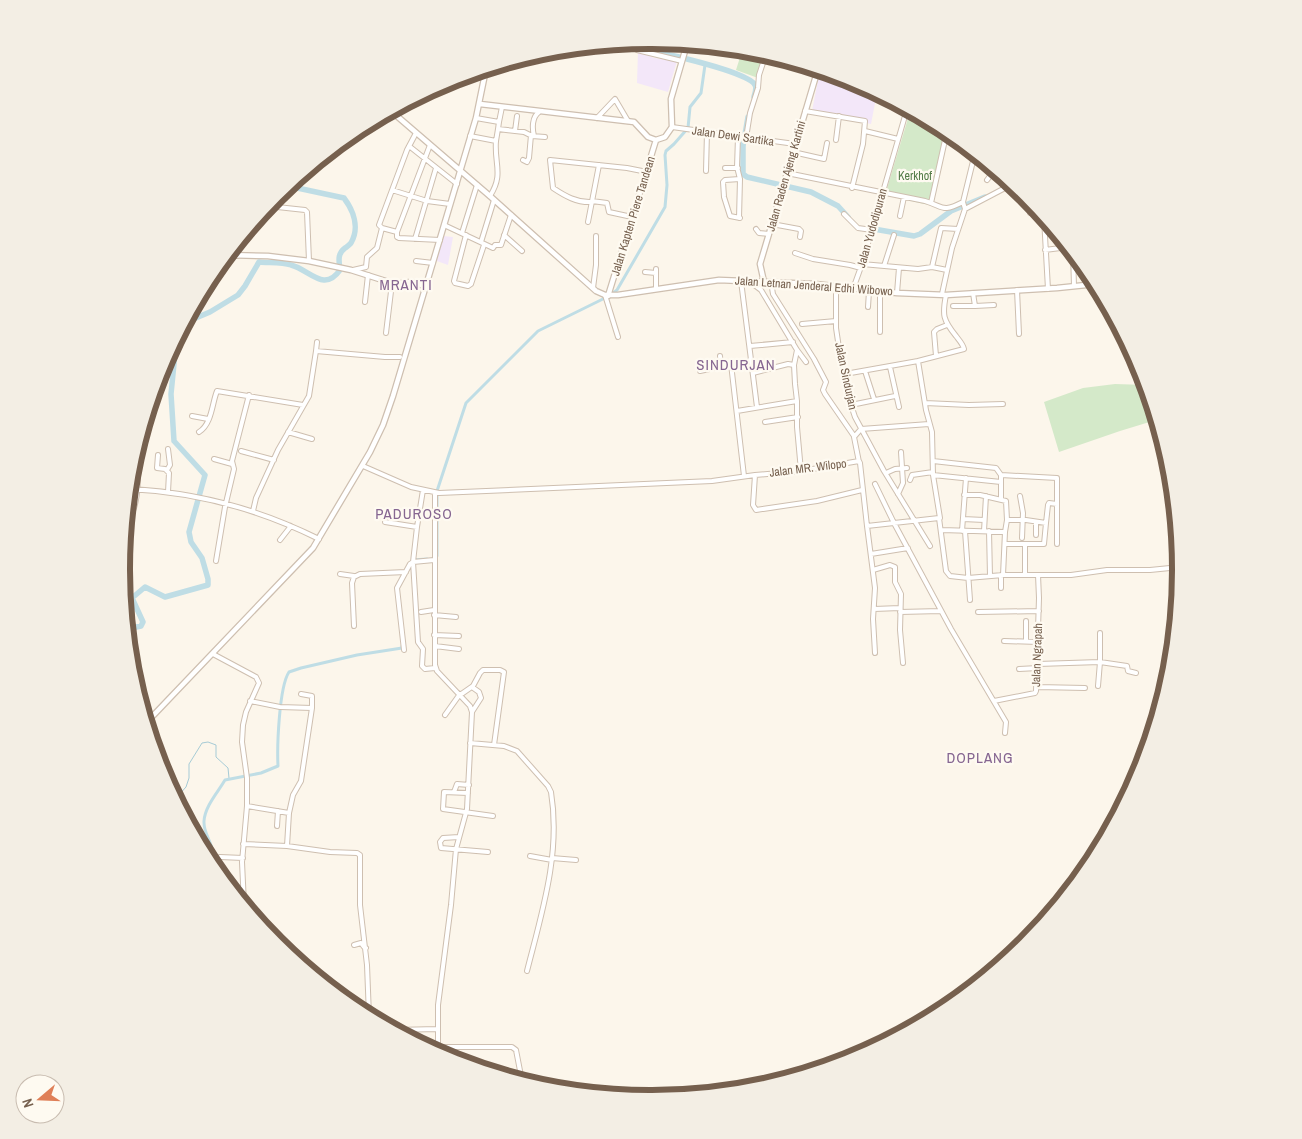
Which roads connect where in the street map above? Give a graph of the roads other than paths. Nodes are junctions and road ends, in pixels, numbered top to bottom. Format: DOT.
graph roads {
  1 [pos="636,49"];
  2 [pos="685,50"];
  3 [pos="683,58"];
  4 [pos="764,61"];
  5 [pos="816,75"];
  6 [pos="485,76"];
  7 [pos="480,104"];
  8 [pos="502,107"];
  9 [pos="805,111"];
  10 [pos="539,112"];
  11 [pos="396,116"];
  12 [pos="517,116"];
  13 [pos="840,116"];
  14 [pos="905,116"];
  15 [pos="476,118"];
  16 [pos="597,118"];
  17 [pos="628,121"];
  18 [pos="499,122"];
  19 [pos="672,128"];
  20 [pos="498,129"];
  21 [pos="515,130"];
  22 [pos="865,131"];
  23 [pos="707,132"];
  24 [pos="416,133"];
  25 [pos="533,135"];
  26 [pos="470,136"];
  27 [pos="545,137"];
  28 [pos="739,137"];
  29 [pos="746,138"];
  30 [pos="898,139"];
  31 [pos="656,140"];
  32 [pos="836,140"];
  33 [pos="945,140"];
  34 [pos="496,141"];
  35 [pos="828,143"];
  36 [pos="795,144"];
  37 [pos="409,146"];
  38 [pos="430,146"];
  39 [pos="793,152"];
  40 [pos="425,158"];
  41 [pos="824,159"];
  42 [pos="524,160"];
  43 [pos="973,160"];
  44 [pos="830,162"];
  45 [pos="599,165"];
  46 [pos="436,168"];
  47 [pos="725,168"];
  48 [pos="738,168"];
  49 [pos="460,171"];
  50 [pos="706,171"];
  51 [pos="647,172"];
  52 [pos="787,173"];
  53 [pos="990,175"];
  54 [pos="740,179"];
  55 [pos="987,180"];
  56 [pos="456,184"];
  57 [pos="477,185"];
  58 [pos="852,188"];
  59 [pos="1005,188"];
  60 [pos="392,190"];
  61 [pos="882,193"];
  62 [pos="410,196"];
  63 [pos="490,196"];
  64 [pos="904,197"];
  65 [pos="494,200"];
  66 [pos="427,201"];
  67 [pos="592,202"];
  68 [pos="931,203"];
  69 [pos="450,204"];
  70 [pos="964,206"];
  71 [pos="277,207"];
  72 [pos="844,214"];
  73 [pos="511,215"];
  74 [pos="900,216"];
  75 [pos="632,217"];
  76 [pos="588,222"];
  77 [pos="772,224"];
  78 [pos="444,225"];
  79 [pos="1044,227"];
  80 [pos="382,228"];
  81 [pos="756,229"];
  82 [pos="872,229"];
  83 [pos="958,229"];
  84 [pos="397,232"];
  85 [pos="464,234"];
  86 [pos="769,234"];
  87 [pos="504,235"];
  88 [pos="894,235"];
  89 [pos="596,236"];
  90 [pos="800,237"];
  91 [pos="415,239"];
  92 [pos="440,240"];
  93 [pos="483,244"];
  94 [pos="1061,248"];
  95 [pos="1046,250"];
  96 [pos="522,251"];
  97 [pos="795,253"];
  98 [pos="236,256"];
  99 [pos="309,261"];
  100 [pos="416,261"];
  101 [pos="433,263"];
  102 [pos="1073,265"];
  103 [pos="861,266"];
  104 [pos="884,266"];
  105 [pos="899,268"];
  106 [pos="932,268"];
  107 [pos="350,270"];
  108 [pos="947,270"];
  109 [pos="645,272"];
  110 [pos="368,275"];
  111 [pos="741,281"];
  112 [pos="749,281"];
  113 [pos="764,282"];
  114 [pos="771,282"];
  115 [pos="392,283"];
  116 [pos="1087,285"];
  117 [pos="426,286"];
  118 [pos="836,286"];
  119 [pos="1074,286"];
  120 [pos="593,288"];
  121 [pos="656,289"];
  122 [pos="853,289"];
  123 [pos="1048,289"];
  124 [pos="1017,290"];
  125 [pos="869,291"];
  126 [pos="880,292"];
  127 [pos="897,293"];
  128 [pos="973,293"];
  129 [pos="944,294"];
  130 [pos="608,296"];
  131 [pos="365,302"];
  132 [pos="994,305"];
  133 [pos="953,306"];
  134 [pos="975,306"];
  135 [pos="868,307"];
  136 [pos="836,321"];
  137 [pos="802,324"];
  138 [pos="947,325"];
  139 [pos="880,332"];
  140 [pos="386,334"];
  141 [pos="1019,334"];
  142 [pos="618,337"];
  143 [pos="317,342"];
  144 [pos="793,342"];
  145 [pos="750,346"];
  146 [pos="316,350"];
  147 [pos="797,350"];
  148 [pos="720,356"];
  149 [pos="936,356"];
  150 [pos="400,357"];
  151 [pos="751,360"];
  152 [pos="806,362"];
  153 [pos="918,362"];
  154 [pos="731,364"];
  155 [pos="794,365"];
  156 [pos="721,366"];
  157 [pos="890,367"];
  158 [pos="700,371"];
  159 [pos="866,371"];
  160 [pos="753,373"];
  161 [pos="844,374"];
  162 [pos="249,395"];
  163 [pos="895,396"];
  164 [pos="874,400"];
  165 [pos="798,401"];
  166 [pos="925,403"];
  167 [pos="851,404"];
  168 [pos="1003,404"];
  169 [pos="303,405"];
  170 [pos="757,407"];
  171 [pos="899,407"];
  172 [pos="738,411"];
  173 [pos="192,416"];
  174 [pos="798,418"];
  175 [pos="208,419"];
  176 [pos="765,422"];
  177 [pos="929,424"];
  178 [pos="861,429"];
  179 [pos="199,432"];
  180 [pos="288,432"];
  181 [pos="854,436"];
  182 [pos="312,439"];
  183 [pos="168,449"];
  184 [pos="241,452"];
  185 [pos="901,452"];
  186 [pos="158,455"];
  187 [pos="214,459"];
  188 [pos="274,460"];
  189 [pos="933,461"];
  190 [pos="860,462"];
  191 [pos="232,464"];
  192 [pos="363,466"];
  193 [pos="901,468"];
  194 [pos="907,468"];
  195 [pos="167,470"];
  196 [pos="801,471"];
  197 [pos="886,473"];
  198 [pos="933,473"];
  199 [pos="755,474"];
  200 [pos="1001,475"];
  201 [pos="744,476"];
  202 [pos="966,478"];
  203 [pos="910,480"];
  204 [pos="138,482"];
  205 [pos="1001,482"];
  206 [pos="876,484"];
  207 [pos="138,490"];
  208 [pos="423,490"];
  209 [pos="862,490"];
  210 [pos="168,492"];
  211 [pos="437,493"];
  212 [pos="898,494"];
  213 [pos="964,495"];
  214 [pos="986,496"];
  215 [pos="1020,496"];
  216 [pos="1001,498"];
  217 [pos="225,504"];
  218 [pos="1057,504"];
  219 [pos="135,506"];
  220 [pos="253,511"];
  221 [pos="940,518"];
  222 [pos="963,519"];
  223 [pos="914,520"];
  224 [pos="984,520"];
  225 [pos="1007,520"];
  226 [pos="1023,520"];
  227 [pos="385,522"];
  228 [pos="1036,522"];
  229 [pos="894,523"];
  230 [pos="1046,523"];
  231 [pos="290,526"];
  232 [pos="867,526"];
  233 [pos="417,527"];
  234 [pos="942,530"];
  235 [pos="964,531"];
  236 [pos="987,531"];
  237 [pos="1006,532"];
  238 [pos="1036,535"];
  239 [pos="1022,538"];
  240 [pos="320,539"];
  241 [pos="280,540"];
  242 [pos="1005,544"];
  243 [pos="1057,544"];
  244 [pos="1025,545"];
  245 [pos="930,546"];
  246 [pos="908,548"];
  247 [pos="871,554"];
  248 [pos="434,559"];
  249 [pos="413,560"];
  250 [pos="216,561"];
  251 [pos="1172,568"];
  252 [pos="872,570"];
  253 [pos="405,572"];
  254 [pos="340,574"];
  255 [pos="1002,575"];
  256 [pos="1025,575"];
  257 [pos="1038,575"];
  258 [pos="354,576"];
  259 [pos="990,576"];
  260 [pos="968,578"];
  261 [pos="1001,588"];
  262 [pos="970,600"];
  263 [pos="874,609"];
  264 [pos="900,610"];
  265 [pos="941,611"];
  266 [pos="1039,611"];
  267 [pos="421,612"];
  268 [pos="978,612"];
  269 [pos="434,613"];
  270 [pos="456,617"];
  271 [pos="1026,621"];
  272 [pos="354,626"];
  273 [pos="1100,633"];
  274 [pos="434,635"];
  275 [pos="459,636"];
  276 [pos="1004,640"];
  277 [pos="1026,641"];
  278 [pos="1038,642"];
  279 [pos="434,646"];
  280 [pos="459,648"];
  281 [pos="404,650"];
  282 [pos="875,653"];
  283 [pos="213,654"];
  284 [pos="903,662"];
  285 [pos="1100,662"];
  286 [pos="1038,666"];
  287 [pos="435,668"];
  288 [pos="1019,670"];
  289 [pos="1136,673"];
  290 [pos="472,686"];
  291 [pos="1098,686"];
  292 [pos="1037,687"];
  293 [pos="1085,688"];
  294 [pos="301,694"];
  295 [pos="460,695"];
  296 [pos="994,701"];
  297 [pos="250,702"];
  298 [pos="312,708"];
  299 [pos="472,712"];
  300 [pos="445,715"];
  301 [pos="152,717"];
  302 [pos="1006,733"];
  303 [pos="470,743"];
  304 [pos="494,745"];
  305 [pos="469,785"];
  306 [pos="454,792"];
  307 [pos="468,793"];
  308 [pos="247,806"];
  309 [pos="278,812"];
  310 [pos="466,812"];
  311 [pos="289,813"];
  312 [pos="493,816"];
  313 [pos="276,826"];
  314 [pos="459,837"];
  315 [pos="243,844"];
  316 [pos="287,846"];
  317 [pos="456,850"];
  318 [pos="488,852"];
  319 [pos="530,856"];
  320 [pos="220,857"];
  321 [pos="242,858"];
  322 [pos="552,859"];
  323 [pos="576,860"];
  324 [pos="239,889"];
  325 [pos="244,889"];
  326 [pos="244,894"];
  327 [pos="354,946"];
  328 [pos="366,948"];
  329 [pos="527,971"];
  330 [pos="369,1006"];
  331 [pos="437,1029"];
  332 [pos="408,1030"];
  333 [pos="438,1045"];
  334 [pos="443,1047"];
  335 [pos="521,1074"];
  1 -- 3 [label="street"];
  2 -- 3 [label="street"];
  3 -- 19 [label="street"];
  4 -- 29 [label="street"];
  5 -- 9 [label="street, Jalan Raden Ajeng Kartini"];
  6 -- 7 [label="street"];
  7 -- 8 [label="street"];
  7 -- 15 [label="street"];
  8 -- 10 [label="street"];
  8 -- 18 [label="street"];
  9 -- 13 [label="street"];
  9 -- 36 [label="street, Jalan Raden Ajeng Kartini"];
  10 -- 16 [label="street"];
  10 -- 25 [label="street"];
  11 -- 24 [label="street"];
  12 -- 21 [label="street"];
  13 -- 22 [label="street"];
  13 -- 32 [label="street"];
  14 -- 30 [label="street, Jalan Yudodipuran"];
  15 -- 18 [label="street"];
  15 -- 26 [label="street"];
  16 -- 17 [label="street"];
  16 -- 17 [label="street"];
  17 -- 31 [label="street, Jalan Kapten Piere Tandean"];
  18 -- 20 [label="street"];
  19 -- 23 [label="street, Jalan Dewi Sartika"];
  19 -- 31 [label="street"];
  20 -- 21 [label="street"];
  20 -- 34 [label="street"];
  21 -- 25 [label="street"];
  22 -- 30 [label="street"];
  22 -- 58 [label="street"];
  23 -- 28 [label="street, Jalan Dewi Sartika"];
  23 -- 50 [label="street"];
  24 -- 37 [label="street"];
  24 -- 38 [label="street"];
  25 -- 27 [label="street"];
  25 -- 42 [label="street"];
  26 -- 34 [label="street"];
  26 -- 49 [label="street"];
  28 -- 29 [label="street, Jalan Dewi Sartika"];
  28 -- 48 [label="street"];
  29 -- 36 [label="street, Jalan Dewi Sartika"];
  30 -- 61 [label="street, Jalan Yudodipuran"];
  31 -- 51 [label="street, Jalan Kapten Piere Tandean"];
  33 -- 68 [label="street"];
  34 -- 63 [label="street"];
  35 -- 41 [label="street"];
  36 -- 39 [label="street, Jalan Raden Ajeng Kartini"];
  37 -- 40 [label="street"];
  37 -- 60 [label="street"];
  38 -- 40 [label="street"];
  38 -- 49 [label="street"];
  39 -- 41 [label="street"];
  39 -- 52 [label="street, Jalan Raden Ajeng Kartini"];
  40 -- 46 [label="street"];
  40 -- 62 [label="street"];
  41 -- 44 [label="street"];
  43 -- 70 [label="street"];
  45 -- 51 [label="street"];
  45 -- 67 [label="street"];
  45 -- 67 [label="street"];
  46 -- 56 [label="street"];
  46 -- 66 [label="street"];
  47 -- 48 [label="street"];
  48 -- 54 [label="street"];
  49 -- 56 [label="street"];
  49 -- 57 [label="street"];
  51 -- 75 [label="street, Jalan Kapten Piere Tandean"];
  52 -- 58 [label="street"];
  52 -- 77 [label="street, Jalan Raden Ajeng Kartini"];
  53 -- 55 [label="street"];
  54 -- 54 [label="street"];
  56 -- 69 [label="street"];
  57 -- 63 [label="street"];
  57 -- 85 [label="street"];
  58 -- 61 [label="street"];
  59 -- 70 [label="street"];
  60 -- 62 [label="street"];
  60 -- 80 [label="street"];
  61 -- 64 [label="street"];
  61 -- 82 [label="street, Jalan Yudodipuran"];
  62 -- 66 [label="street"];
  62 -- 84 [label="street"];
  63 -- 65 [label="street"];
  64 -- 68 [label="street"];
  64 -- 74 [label="street"];
  65 -- 73 [label="street"];
  65 -- 93 [label="street"];
  66 -- 69 [label="street"];
  66 -- 91 [label="street"];
  67 -- 75 [label="street"];
  67 -- 76 [label="street"];
  68 -- 70 [label="street"];
  69 -- 78 [label="street"];
  70 -- 83 [label="street"];
  71 -- 99 [label="street"];
  72 -- 82 [label="street"];
  73 -- 87 [label="street"];
  73 -- 120 [label="street"];
  75 -- 130 [label="street, Jalan Kapten Piere Tandean"];
  77 -- 86 [label="street, Jalan Raden Ajeng Kartini"];
  77 -- 90 [label="street"];
  78 -- 85 [label="street"];
  78 -- 92 [label="street"];
  79 -- 95 [label="street"];
  80 -- 84 [label="street"];
  80 -- 107 [label="street"];
  81 -- 86 [label="street"];
  82 -- 103 [label="street, Jalan Yudodipuran"];
  83 -- 106 [label="street"];
  83 -- 108 [label="street"];
  84 -- 91 [label="street"];
  85 -- 93 [label="street"];
  85 -- 93 [label="street"];
  86 -- 113 [label="street, Jalan Raden Ajeng Kartini"];
  87 -- 93 [label="street"];
  87 -- 96 [label="street"];
  88 -- 104 [label="street"];
  89 -- 120 [label="street"];
  91 -- 92 [label="street"];
  92 -- 101 [label="street"];
  94 -- 95 [label="street"];
  95 -- 123 [label="street"];
  97 -- 103 [label="street"];
  98 -- 99 [label="street"];
  99 -- 107 [label="street"];
  100 -- 101 [label="street"];
  101 -- 117 [label="street"];
  102 -- 119 [label="street"];
  103 -- 104 [label="street"];
  103 -- 122 [label="street, Jalan Yudodipuran"];
  104 -- 105 [label="street"];
  105 -- 106 [label="street"];
  105 -- 127 [label="street"];
  106 -- 108 [label="street"];
  107 -- 110 [label="street"];
  108 -- 129 [label="street"];
  109 -- 121 [label="street"];
  110 -- 115 [label="street"];
  110 -- 131 [label="street"];
  111 -- 112 [label="street, Jalan Letnan Jenderal Edhi Wibowo"];
  111 -- 121 [label="street, Jalan Letnan Jenderal Edhi Wibowo"];
  111 -- 145 [label="street"];
  112 -- 113 [label="street, Jalan Letnan Jenderal Edhi Wibowo"];
  112 -- 144 [label="street"];
  113 -- 114 [label="street, Jalan Letnan Jenderal Edhi Wibowo"];
  114 -- 118 [label="street, Jalan Letnan Jenderal Edhi Wibowo"];
  114 -- 181 [label="street"];
  115 -- 117 [label="street"];
  115 -- 140 [label="street"];
  116 -- 119 [label="street, Jalan Letnan Jenderal Edhi Wibowo"];
  117 -- 192 [label="street"];
  118 -- 122 [label="street, Jalan Letnan Jenderal Edhi Wibowo"];
  118 -- 136 [label="street, Jalan Sindurjan"];
  119 -- 123 [label="street, Jalan Letnan Jenderal Edhi Wibowo"];
  120 -- 130 [label="street"];
  121 -- 130 [label="street, Jalan Letnan Jenderal Edhi Wibowo"];
  122 -- 125 [label="street, Jalan Letnan Jenderal Edhi Wibowo"];
  123 -- 124 [label="street, Jalan Letnan Jenderal Edhi Wibowo"];
  124 -- 128 [label="street, Jalan Letnan Jenderal Edhi Wibowo"];
  124 -- 141 [label="street"];
  125 -- 126 [label="street, Jalan Letnan Jenderal Edhi Wibowo"];
  125 -- 135 [label="street"];
  126 -- 127 [label="street, Jalan Letnan Jenderal Edhi Wibowo"];
  126 -- 139 [label="street"];
  127 -- 129 [label="street, Jalan Letnan Jenderal Edhi Wibowo"];
  128 -- 129 [label="street, Jalan Letnan Jenderal Edhi Wibowo"];
  128 -- 134 [label="street"];
  129 -- 138 [label="street"];
  130 -- 142 [label="street"];
  132 -- 134 [label="street"];
  133 -- 134 [label="street"];
  136 -- 137 [label="street"];
  136 -- 161 [label="street, Jalan Sindurjan"];
  138 -- 149 [label="street"];
  138 -- 149 [label="street"];
  143 -- 146 [label="street"];
  144 -- 145 [label="street"];
  144 -- 147 [label="street"];
  145 -- 151 [label="street"];
  146 -- 150 [label="street"];
  146 -- 169 [label="street"];
  147 -- 152 [label="street"];
  147 -- 155 [label="street"];
  148 -- 156 [label="street"];
  149 -- 153 [label="street"];
  151 -- 154 [label="street"];
  151 -- 160 [label="street"];
  153 -- 157 [label="street"];
  153 -- 166 [label="street"];
  154 -- 156 [label="street"];
  154 -- 172 [label="street"];
  155 -- 160 [label="street"];
  155 -- 165 [label="street"];
  156 -- 158 [label="street"];
  157 -- 159 [label="street"];
  157 -- 163 [label="street"];
  159 -- 161 [label="street"];
  159 -- 164 [label="street"];
  160 -- 170 [label="street"];
  161 -- 167 [label="street, Jalan Sindurjan"];
  162 -- 169 [label="street"];
  162 -- 175 [label="street"];
  162 -- 191 [label="street"];
  163 -- 164 [label="street"];
  163 -- 171 [label="street"];
  164 -- 167 [label="street"];
  165 -- 170 [label="street"];
  165 -- 174 [label="street"];
  166 -- 168 [label="street"];
  166 -- 177 [label="street"];
  167 -- 178 [label="street, Jalan Sindurjan"];
  169 -- 180 [label="street"];
  170 -- 172 [label="street"];
  172 -- 201 [label="street"];
  173 -- 175 [label="street"];
  174 -- 176 [label="street"];
  174 -- 196 [label="street"];
  175 -- 179 [label="street"];
  177 -- 178 [label="street"];
  177 -- 189 [label="street"];
  178 -- 181 [label="street"];
  178 -- 197 [label="street, Jalan Sindurjan"];
  180 -- 182 [label="street"];
  180 -- 188 [label="street"];
  181 -- 190 [label="street"];
  183 -- 195 [label="street"];
  184 -- 188 [label="street"];
  185 -- 193 [label="street"];
  186 -- 195 [label="street"];
  187 -- 191 [label="street"];
  188 -- 220 [label="street"];
  189 -- 198 [label="street"];
  189 -- 200 [label="street"];
  190 -- 196 [label="street, Jalan MR. Wilopo"];
  190 -- 209 [label="street, Jalan MR. Wilopo"];
  191 -- 217 [label="street"];
  192 -- 208 [label="street, Jalan MR. Wilopo"];
  192 -- 240 [label="street"];
  193 -- 194 [label="street"];
  193 -- 197 [label="street"];
  193 -- 212 [label="street"];
  195 -- 210 [label="street"];
  196 -- 199 [label="street, Jalan MR. Wilopo"];
  197 -- 212 [label="street, Jalan Sindurjan"];
  198 -- 202 [label="street"];
  198 -- 203 [label="street"];
  198 -- 221 [label="street"];
  199 -- 201 [label="street, Jalan MR. Wilopo"];
  199 -- 209 [label="street"];
  200 -- 205 [label="street"];
  200 -- 218 [label="street"];
  201 -- 211 [label="street, Jalan MR. Wilopo"];
  202 -- 205 [label="street"];
  202 -- 213 [label="street"];
  204 -- 207 [label="street"];
  205 -- 216 [label="street"];
  206 -- 229 [label="street"];
  207 -- 210 [label="street"];
  207 -- 219 [label="street"];
  208 -- 211 [label="street, Jalan MR. Wilopo"];
  208 -- 233 [label="street"];
  209 -- 232 [label="street, Jalan MR. Wilopo"];
  210 -- 217 [label="street"];
  211 -- 248 [label="street"];
  212 -- 223 [label="street, Jalan Sindurjan"];
  213 -- 214 [label="street"];
  213 -- 222 [label="street"];
  214 -- 216 [label="street"];
  214 -- 224 [label="street"];
  215 -- 226 [label="street"];
  216 -- 225 [label="street"];
  217 -- 220 [label="street"];
  217 -- 250 [label="street"];
  218 -- 230 [label="street"];
  218 -- 243 [label="street"];
  220 -- 231 [label="street"];
  221 -- 223 [label="street"];
  221 -- 234 [label="street"];
  222 -- 224 [label="street"];
  222 -- 235 [label="street"];
  223 -- 229 [label="street"];
  223 -- 245 [label="street, Jalan Sindurjan"];
  224 -- 236 [label="street"];
  225 -- 226 [label="street"];
  225 -- 237 [label="street"];
  226 -- 228 [label="street"];
  226 -- 239 [label="street"];
  227 -- 233 [label="street"];
  228 -- 230 [label="street"];
  228 -- 238 [label="street"];
  229 -- 232 [label="street"];
  229 -- 246 [label="street"];
  230 -- 244 [label="street"];
  231 -- 240 [label="street"];
  231 -- 241 [label="street"];
  232 -- 247 [label="street, Jalan MR. Wilopo"];
  233 -- 249 [label="street"];
  234 -- 235 [label="street"];
  234 -- 260 [label="street"];
  235 -- 236 [label="street"];
  235 -- 260 [label="street"];
  236 -- 237 [label="street"];
  236 -- 259 [label="street"];
  237 -- 242 [label="street"];
  240 -- 283 [label="street"];
  242 -- 244 [label="street"];
  242 -- 255 [label="street"];
  244 -- 256 [label="street"];
  246 -- 247 [label="street"];
  246 -- 265 [label="street"];
  247 -- 252 [label="street, Jalan MR. Wilopo"];
  248 -- 249 [label="street"];
  248 -- 269 [label="street"];
  249 -- 253 [label="street"];
  249 -- 287 [label="street"];
  251 -- 257 [label="street"];
  252 -- 263 [label="street, Jalan MR. Wilopo"];
  252 -- 264 [label="street"];
  253 -- 258 [label="street"];
  253 -- 281 [label="street"];
  254 -- 258 [label="street"];
  255 -- 256 [label="street"];
  255 -- 259 [label="street"];
  255 -- 261 [label="street"];
  256 -- 257 [label="street"];
  257 -- 266 [label="street, Jalan Ngrapah"];
  258 -- 272 [label="street"];
  259 -- 260 [label="street"];
  260 -- 262 [label="street"];
  263 -- 264 [label="street"];
  263 -- 282 [label="street, Jalan MR. Wilopo"];
  264 -- 265 [label="street"];
  264 -- 284 [label="street"];
  265 -- 296 [label="street"];
  266 -- 268 [label="street"];
  266 -- 278 [label="street, Jalan Ngrapah"];
  267 -- 269 [label="street"];
  269 -- 270 [label="street"];
  269 -- 274 [label="street"];
  271 -- 277 [label="street"];
  273 -- 285 [label="street"];
  274 -- 275 [label="street"];
  274 -- 279 [label="street"];
  276 -- 277 [label="street"];
  277 -- 278 [label="street"];
  278 -- 286 [label="street, Jalan Ngrapah"];
  279 -- 280 [label="street"];
  279 -- 287 [label="street"];
  283 -- 297 [label="street"];
  283 -- 301 [label="street"];
  285 -- 286 [label="street"];
  285 -- 289 [label="street"];
  285 -- 291 [label="street"];
  286 -- 288 [label="street"];
  286 -- 292 [label="street, Jalan Ngrapah"];
  287 -- 295 [label="street"];
  290 -- 295 [label="street"];
  290 -- 299 [label="street"];
  290 -- 304 [label="street"];
  292 -- 293 [label="street"];
  292 -- 296 [label="street, Jalan Ngrapah"];
  294 -- 298 [label="street"];
  295 -- 299 [label="street"];
  295 -- 300 [label="street"];
  296 -- 302 [label="street"];
  297 -- 298 [label="street"];
  297 -- 308 [label="street"];
  298 -- 311 [label="street"];
  299 -- 303 [label="street"];
  303 -- 304 [label="street"];
  303 -- 305 [label="street"];
  304 -- 322 [label="street"];
  305 -- 306 [label="street"];
  305 -- 307 [label="street"];
  306 -- 307 [label="street"];
  306 -- 310 [label="street"];
  307 -- 310 [label="street"];
  308 -- 309 [label="street"];
  308 -- 315 [label="street"];
  309 -- 311 [label="street"];
  309 -- 313 [label="street"];
  310 -- 312 [label="street"];
  310 -- 314 [label="street"];
  311 -- 316 [label="street"];
  314 -- 317 [label="street"];
  314 -- 317 [label="street"];
  315 -- 316 [label="street"];
  315 -- 321 [label="street"];
  316 -- 328 [label="street"];
  317 -- 318 [label="street"];
  317 -- 331 [label="street"];
  319 -- 322 [label="street"];
  320 -- 321 [label="street"];
  321 -- 325 [label="street"];
  322 -- 323 [label="street"];
  322 -- 329 [label="street"];
  324 -- 325 [label="street"];
  325 -- 326 [label="street"];
  327 -- 328 [label="street"];
  328 -- 330 [label="street"];
  331 -- 332 [label="street"];
  331 -- 333 [label="street"];
  334 -- 335 [label="street"];
}
